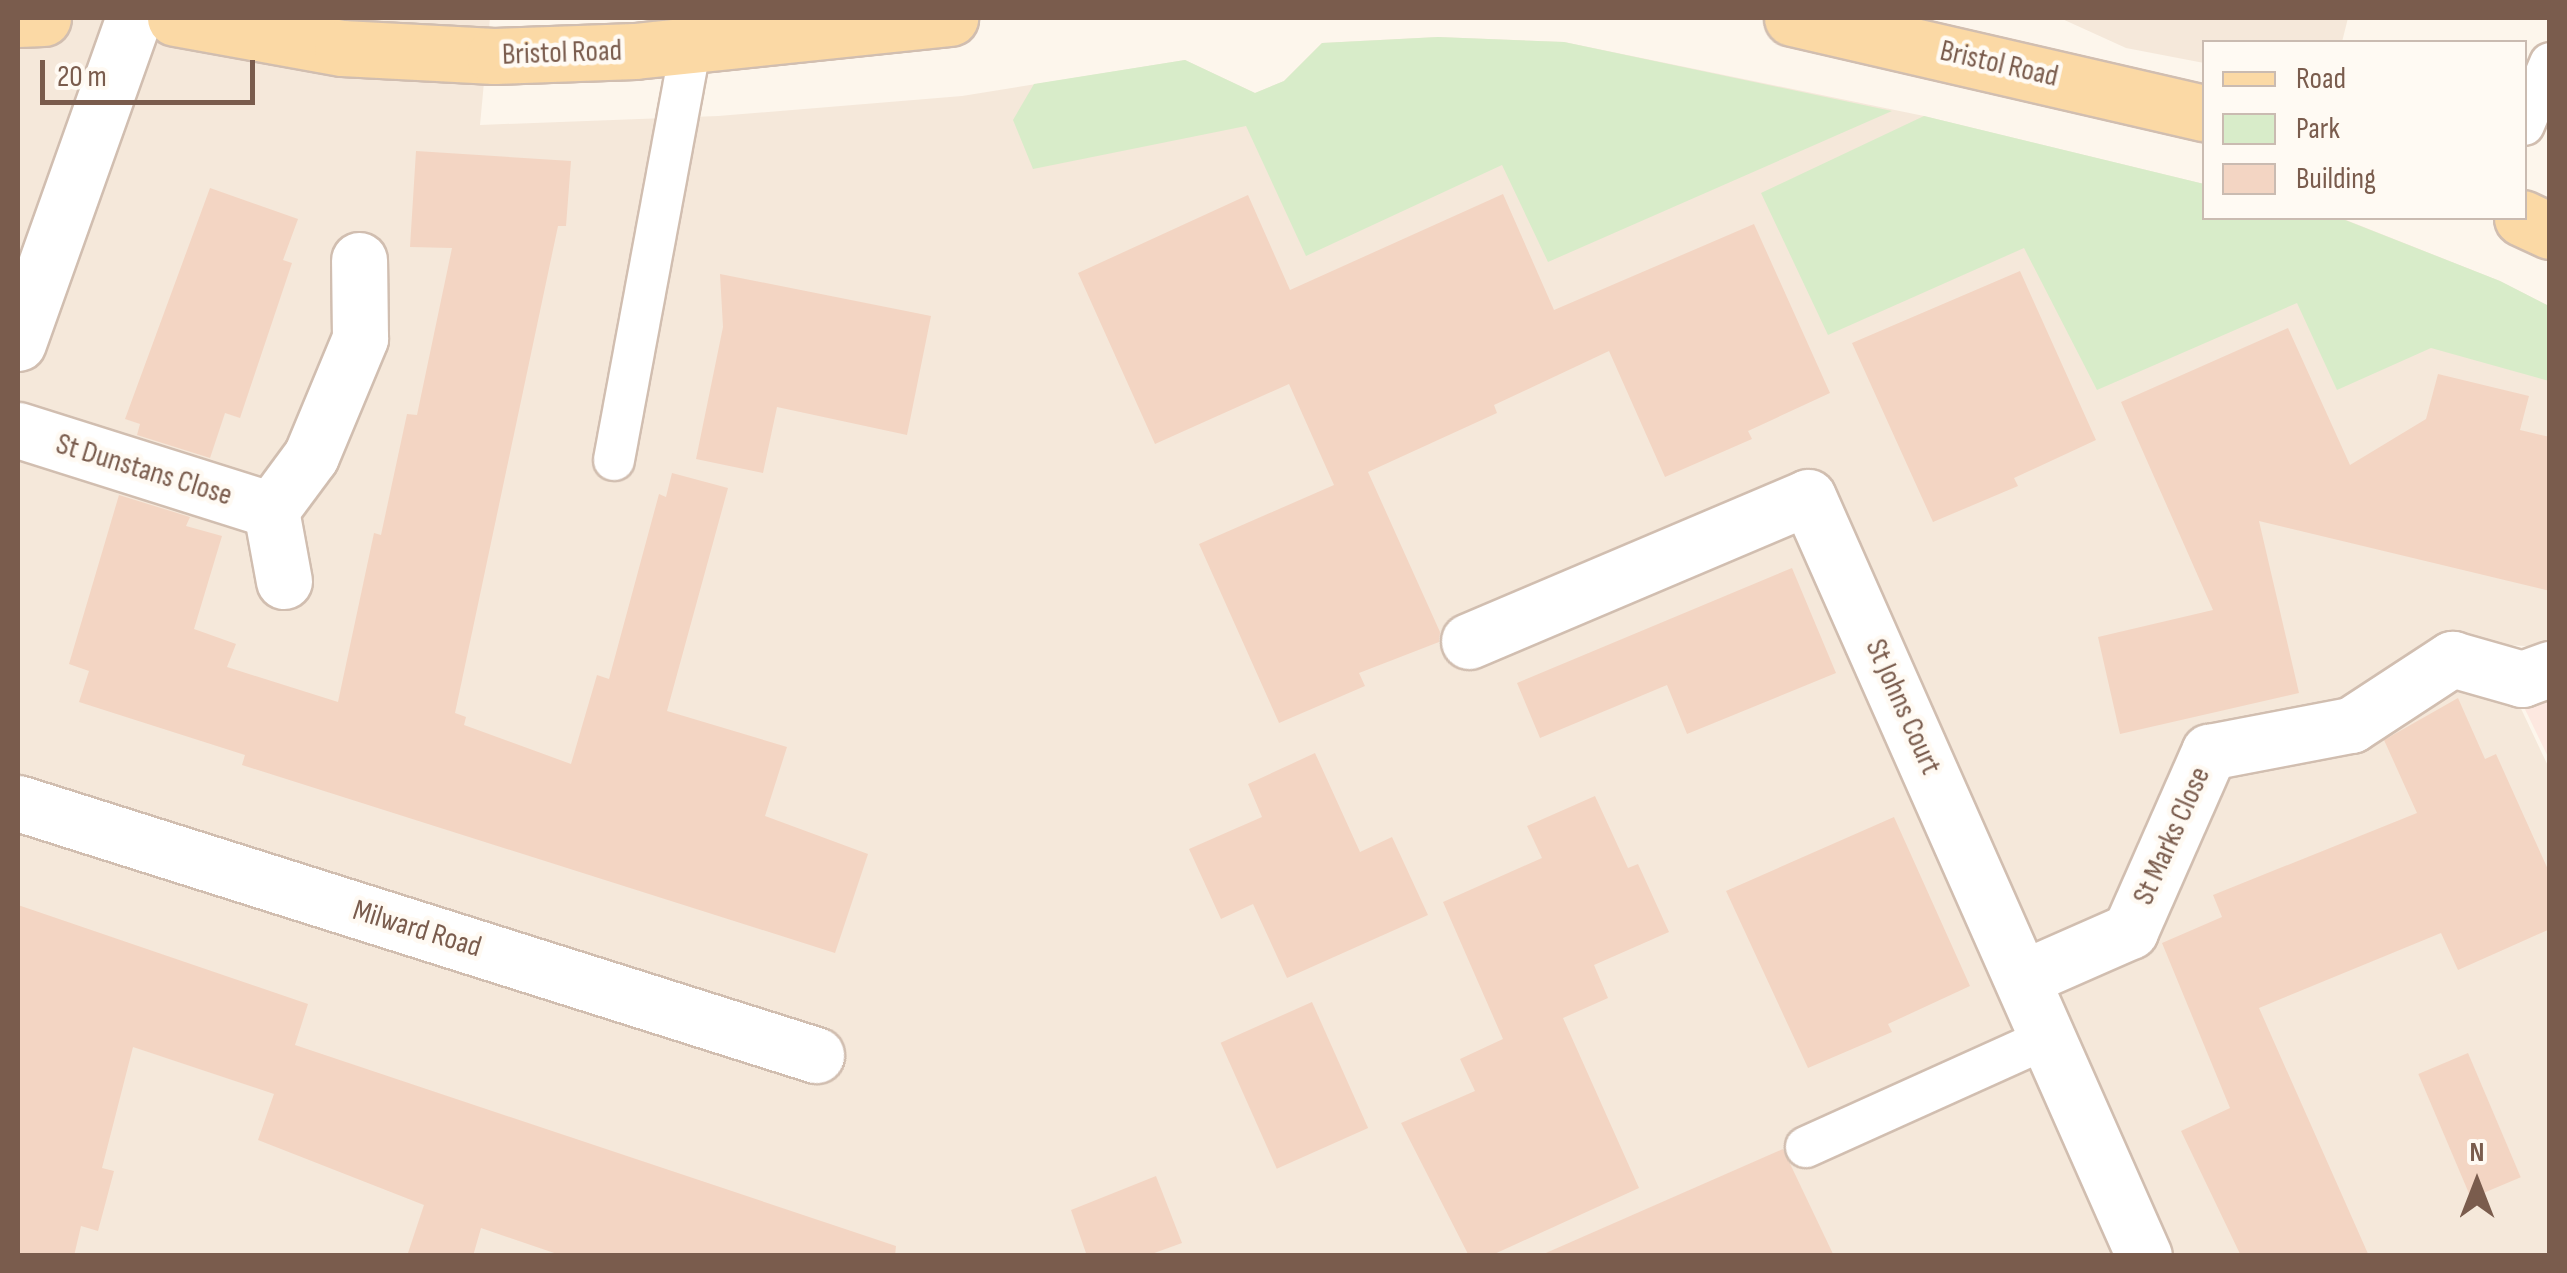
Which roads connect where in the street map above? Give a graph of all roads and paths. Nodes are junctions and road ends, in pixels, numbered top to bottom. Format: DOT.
graph roads {
  1 [pos="43,18"];
  2 [pos="134,18"];
  3 [pos="176,18"];
  4 [pos="950,18"];
  5 [pos="1792,18"];
  6 [pos="18,20"];
  7 [pos="691,45"];
  8 [pos="2550,64"];
  9 [pos="2202,113"];
  10 [pos="2527,118"];
  11 [pos="2526,220"];
  12 [pos="2550,231"];
  13 [pos="359,260"];
  14 [pos="18,343"];
  15 [pos="18,430"];
  16 [pos="614,460"];
  17 [pos="271,510"];
  18 [pos="284,581"];
  19 [pos="1469,641"];
  20 [pos="2550,669"];
  21 [pos="18,804"];
  22 [pos="2024,977"];
  23 [pos="2052,1036"];
  24 [pos="816,1055"];
  25 [pos="1806,1148"];
  26 [pos="2144,1256"];
  1 -- 6 [label="main road"];
  2 -- 14 [label="street"];
  3 -- 7 [label="main road, Bristol Road"];
  4 -- 7 [label="main road, Bristol Road"];
  5 -- 9 [label="main road, Bristol Road"];
  7 -- 16 [label="lane"];
  8 -- 10 [label="lane"];
  11 -- 12 [label="main road"];
  13 -- 17 [label="street, St Dunstans Close"];
  15 -- 17 [label="street, St Dunstans Close"];
  17 -- 18 [label="street, St Dunstans Close"];
  19 -- 22 [label="street, St Johns Court"];
  20 -- 22 [label="street, St Marks Close"];
  21 -- 24 [label="street, Milward Road"];
  22 -- 23 [label="street, St Johns Court"];
  23 -- 25 [label="lane"];
  23 -- 26 [label="street, St Johns Court"];
}
